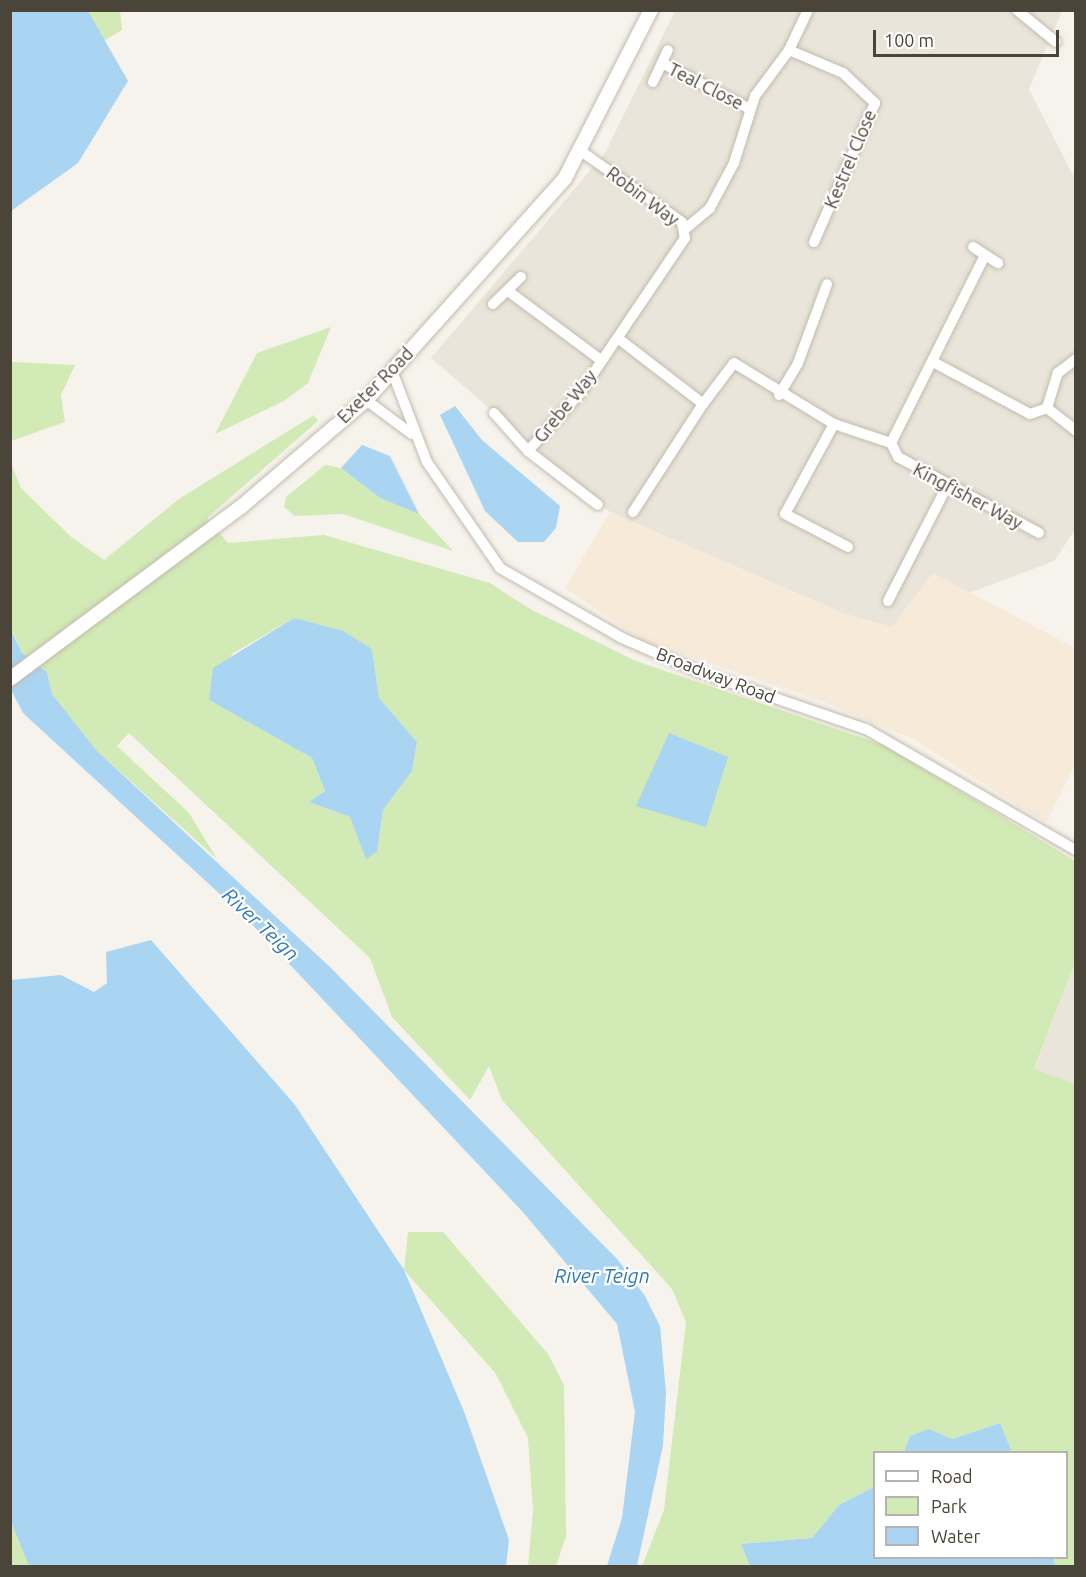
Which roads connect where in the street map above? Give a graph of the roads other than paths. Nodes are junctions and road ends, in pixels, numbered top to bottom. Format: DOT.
graph roads {
  1 [pos="651,10"];
  2 [pos="808,10"];
  3 [pos="1017,10"];
  4 [pos="1056,42"];
  5 [pos="668,50"];
  6 [pos="789,50"];
  7 [pos="662,63"];
  8 [pos="653,82"];
  9 [pos="750,109"];
  10 [pos="582,152"];
  11 [pos="684,230"];
  12 [pos="814,242"];
  13 [pos="973,246"];
  14 [pos="985,255"];
  15 [pos="998,263"];
  16 [pos="521,277"];
  17 [pos="828,284"];
  18 [pos="508,291"];
  19 [pos="493,304"];
  20 [pos="619,339"];
  21 [pos="1076,359"];
  22 [pos="601,360"];
  23 [pos="935,363"];
  24 [pos="392,371"];
  25 [pos="779,395"];
  26 [pos="366,400"];
  27 [pos="703,404"];
  28 [pos="1047,408"];
  29 [pos="494,413"];
  30 [pos="834,424"];
  31 [pos="1076,431"];
  32 [pos="413,435"];
  33 [pos="891,443"];
  34 [pos="528,451"];
  35 [pos="947,486"];
  36 [pos="598,505"];
  37 [pos="633,512"];
  38 [pos="1039,533"];
  39 [pos="848,547"];
  40 [pos="888,600"];
  41 [pos="10,679"];
  42 [pos="1076,850"];
  1 -- 10 [label="street, Exeter Road"];
  2 -- 6 [label="street"];
  3 -- 4 [label="street"];
  5 -- 7 [label="street"];
  6 -- 9 [label="street"];
  6 -- 12 [label="street, Kestrel Close"];
  7 -- 8 [label="street"];
  7 -- 9 [label="street, Teal Close"];
  9 -- 11 [label="street"];
  10 -- 11 [label="street, Robin Way"];
  10 -- 24 [label="street, Exeter Road"];
  11 -- 20 [label="street, Robin Way"];
  13 -- 14 [label="street"];
  14 -- 15 [label="street"];
  14 -- 23 [label="street"];
  16 -- 18 [label="street"];
  17 -- 25 [label="street"];
  18 -- 19 [label="street"];
  18 -- 22 [label="street"];
  20 -- 22 [label="street, Robin Way"];
  20 -- 27 [label="street"];
  21 -- 28 [label="street"];
  22 -- 34 [label="street, Grebe Way"];
  23 -- 28 [label="street"];
  23 -- 33 [label="street"];
  24 -- 26 [label="street, Exeter Road"];
  24 -- 32 [label="street, Broadway Road"];
  25 -- 27 [label="street"];
  25 -- 30 [label="street"];
  26 -- 32 [label="street, Broadway Road"];
  26 -- 41 [label="street, Exeter Road"];
  27 -- 37 [label="street"];
  28 -- 31 [label="street"];
  29 -- 34 [label="street, Grebe Way"];
  30 -- 33 [label="street"];
  30 -- 39 [label="street"];
  32 -- 42 [label="street, Broadway Road"];
  33 -- 35 [label="street, Kingfisher Way"];
  34 -- 36 [label="street, Grebe Way"];
  35 -- 38 [label="street, Kingfisher Way"];
  35 -- 40 [label="street"];
}
